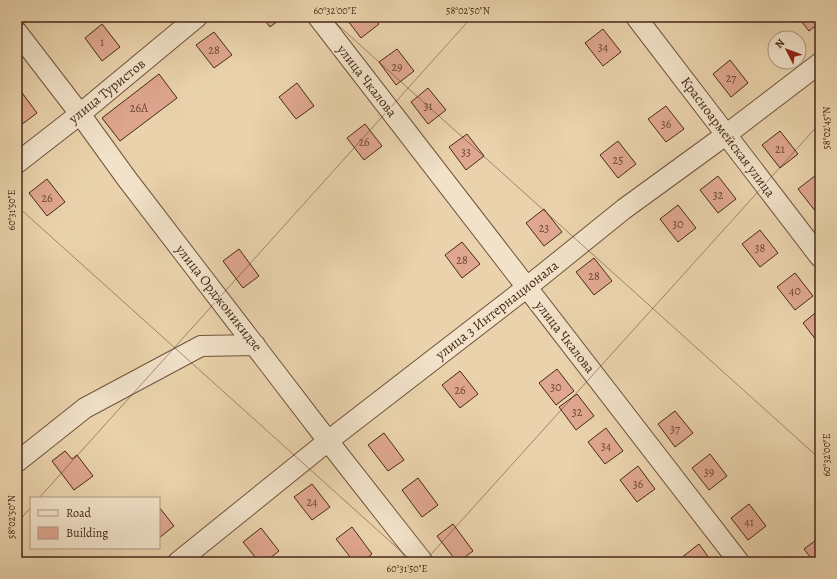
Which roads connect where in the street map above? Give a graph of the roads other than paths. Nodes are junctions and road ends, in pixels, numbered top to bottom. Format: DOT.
graph roads {
  1 [pos="197,17"];
  2 [pos="318,17"];
  3 [pos="636,17"];
  4 [pos="17,32"];
  5 [pos="820,63"];
  6 [pos="80,114"];
  7 [pos="727,134"];
  8 [pos="17,163"];
  9 [pos="820,257"];
  10 [pos="526,288"];
  11 [pos="255,345"];
  12 [pos="328,441"];
  13 [pos="17,462"];
  14 [pos="178,562"];
  15 [pos="423,562"];
  16 [pos="739,562"];
  1 -- 6 [label="street, улица Туристов"];
  2 -- 10 [label="street, улица Чкалова"];
  3 -- 7 [label="street, Красноармейская улица"];
  4 -- 6 [label="street, улица Орджоникидзе"];
  5 -- 7 [label="street, улица 3 Интернационала"];
  6 -- 8 [label="street, улица Туристов"];
  6 -- 11 [label="street, улица Орджоникидзе"];
  7 -- 9 [label="street, Красноармейская улица"];
  7 -- 10 [label="street, улица 3 Интернационала"];
  10 -- 12 [label="street, улица 3 Интернационала"];
  10 -- 16 [label="street, улица Чкалова"];
  11 -- 12 [label="street, улица Орджоникидзе"];
  11 -- 13 [label="street"];
  12 -- 14 [label="street, улица 3 Интернационала"];
  12 -- 15 [label="street, улица Орджоникидзе"];
}
